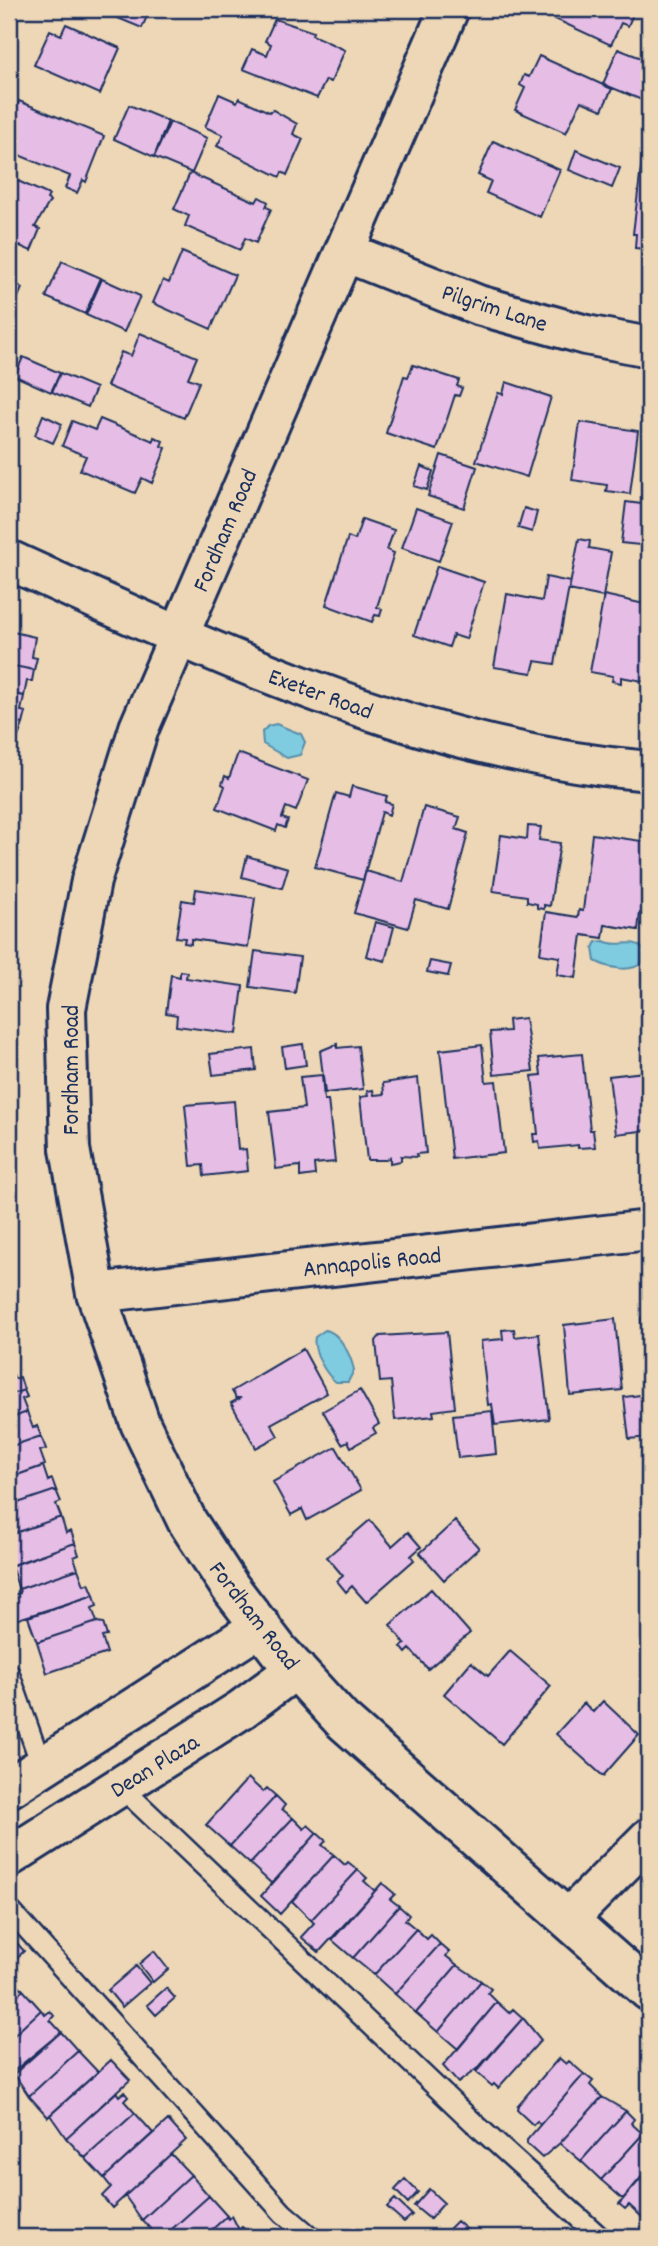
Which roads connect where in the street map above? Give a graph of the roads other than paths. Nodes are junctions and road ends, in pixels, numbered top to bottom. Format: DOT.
graph roads {
  1 [pos="449,9"];
  2 [pos="345,252"];
  3 [pos="649,346"];
  4 [pos="9,560"];
  5 [pos="178,636"];
  6 [pos="649,771"];
  7 [pos="649,1230"];
  8 [pos="96,1293"];
  9 [pos="261,1626"];
  10 [pos="296,1669"];
  11 [pos="9,1673"];
  12 [pos="42,1767"];
  13 [pos="120,1786"];
  14 [pos="9,1788"];
  15 [pos="649,1838"];
  16 [pos="9,1857"];
  17 [pos="9,1909"];
  18 [pos="569,1918"];
  19 [pos="649,1992"];
  20 [pos="311,2237"];
  21 [pos="600,2237"];
  1 -- 2 [label="street, Fordham Road"];
  2 -- 3 [label="street, Pilgrim Lane"];
  2 -- 5 [label="street, Fordham Road"];
  4 -- 5 [label="street, Exeter Road"];
  5 -- 6 [label="street, Exeter Road"];
  5 -- 8 [label="street, Fordham Road"];
  7 -- 8 [label="street, Annapolis Road"];
  8 -- 9 [label="street, Fordham Road"];
  9 -- 10 [label="street, Fordham Road"];
  9 -- 12 [label="street"];
  10 -- 13 [label="street, Dean Plaza"];
  10 -- 18 [label="street, Fordham Road"];
  11 -- 12 [label="lane"];
  12 -- 14 [label="street"];
  13 -- 16 [label="street, Dean Plaza"];
  13 -- 21 [label="lane"];
  15 -- 18 [label="street"];
  17 -- 20 [label="lane"];
  18 -- 19 [label="street, Fordham Road"];
}
